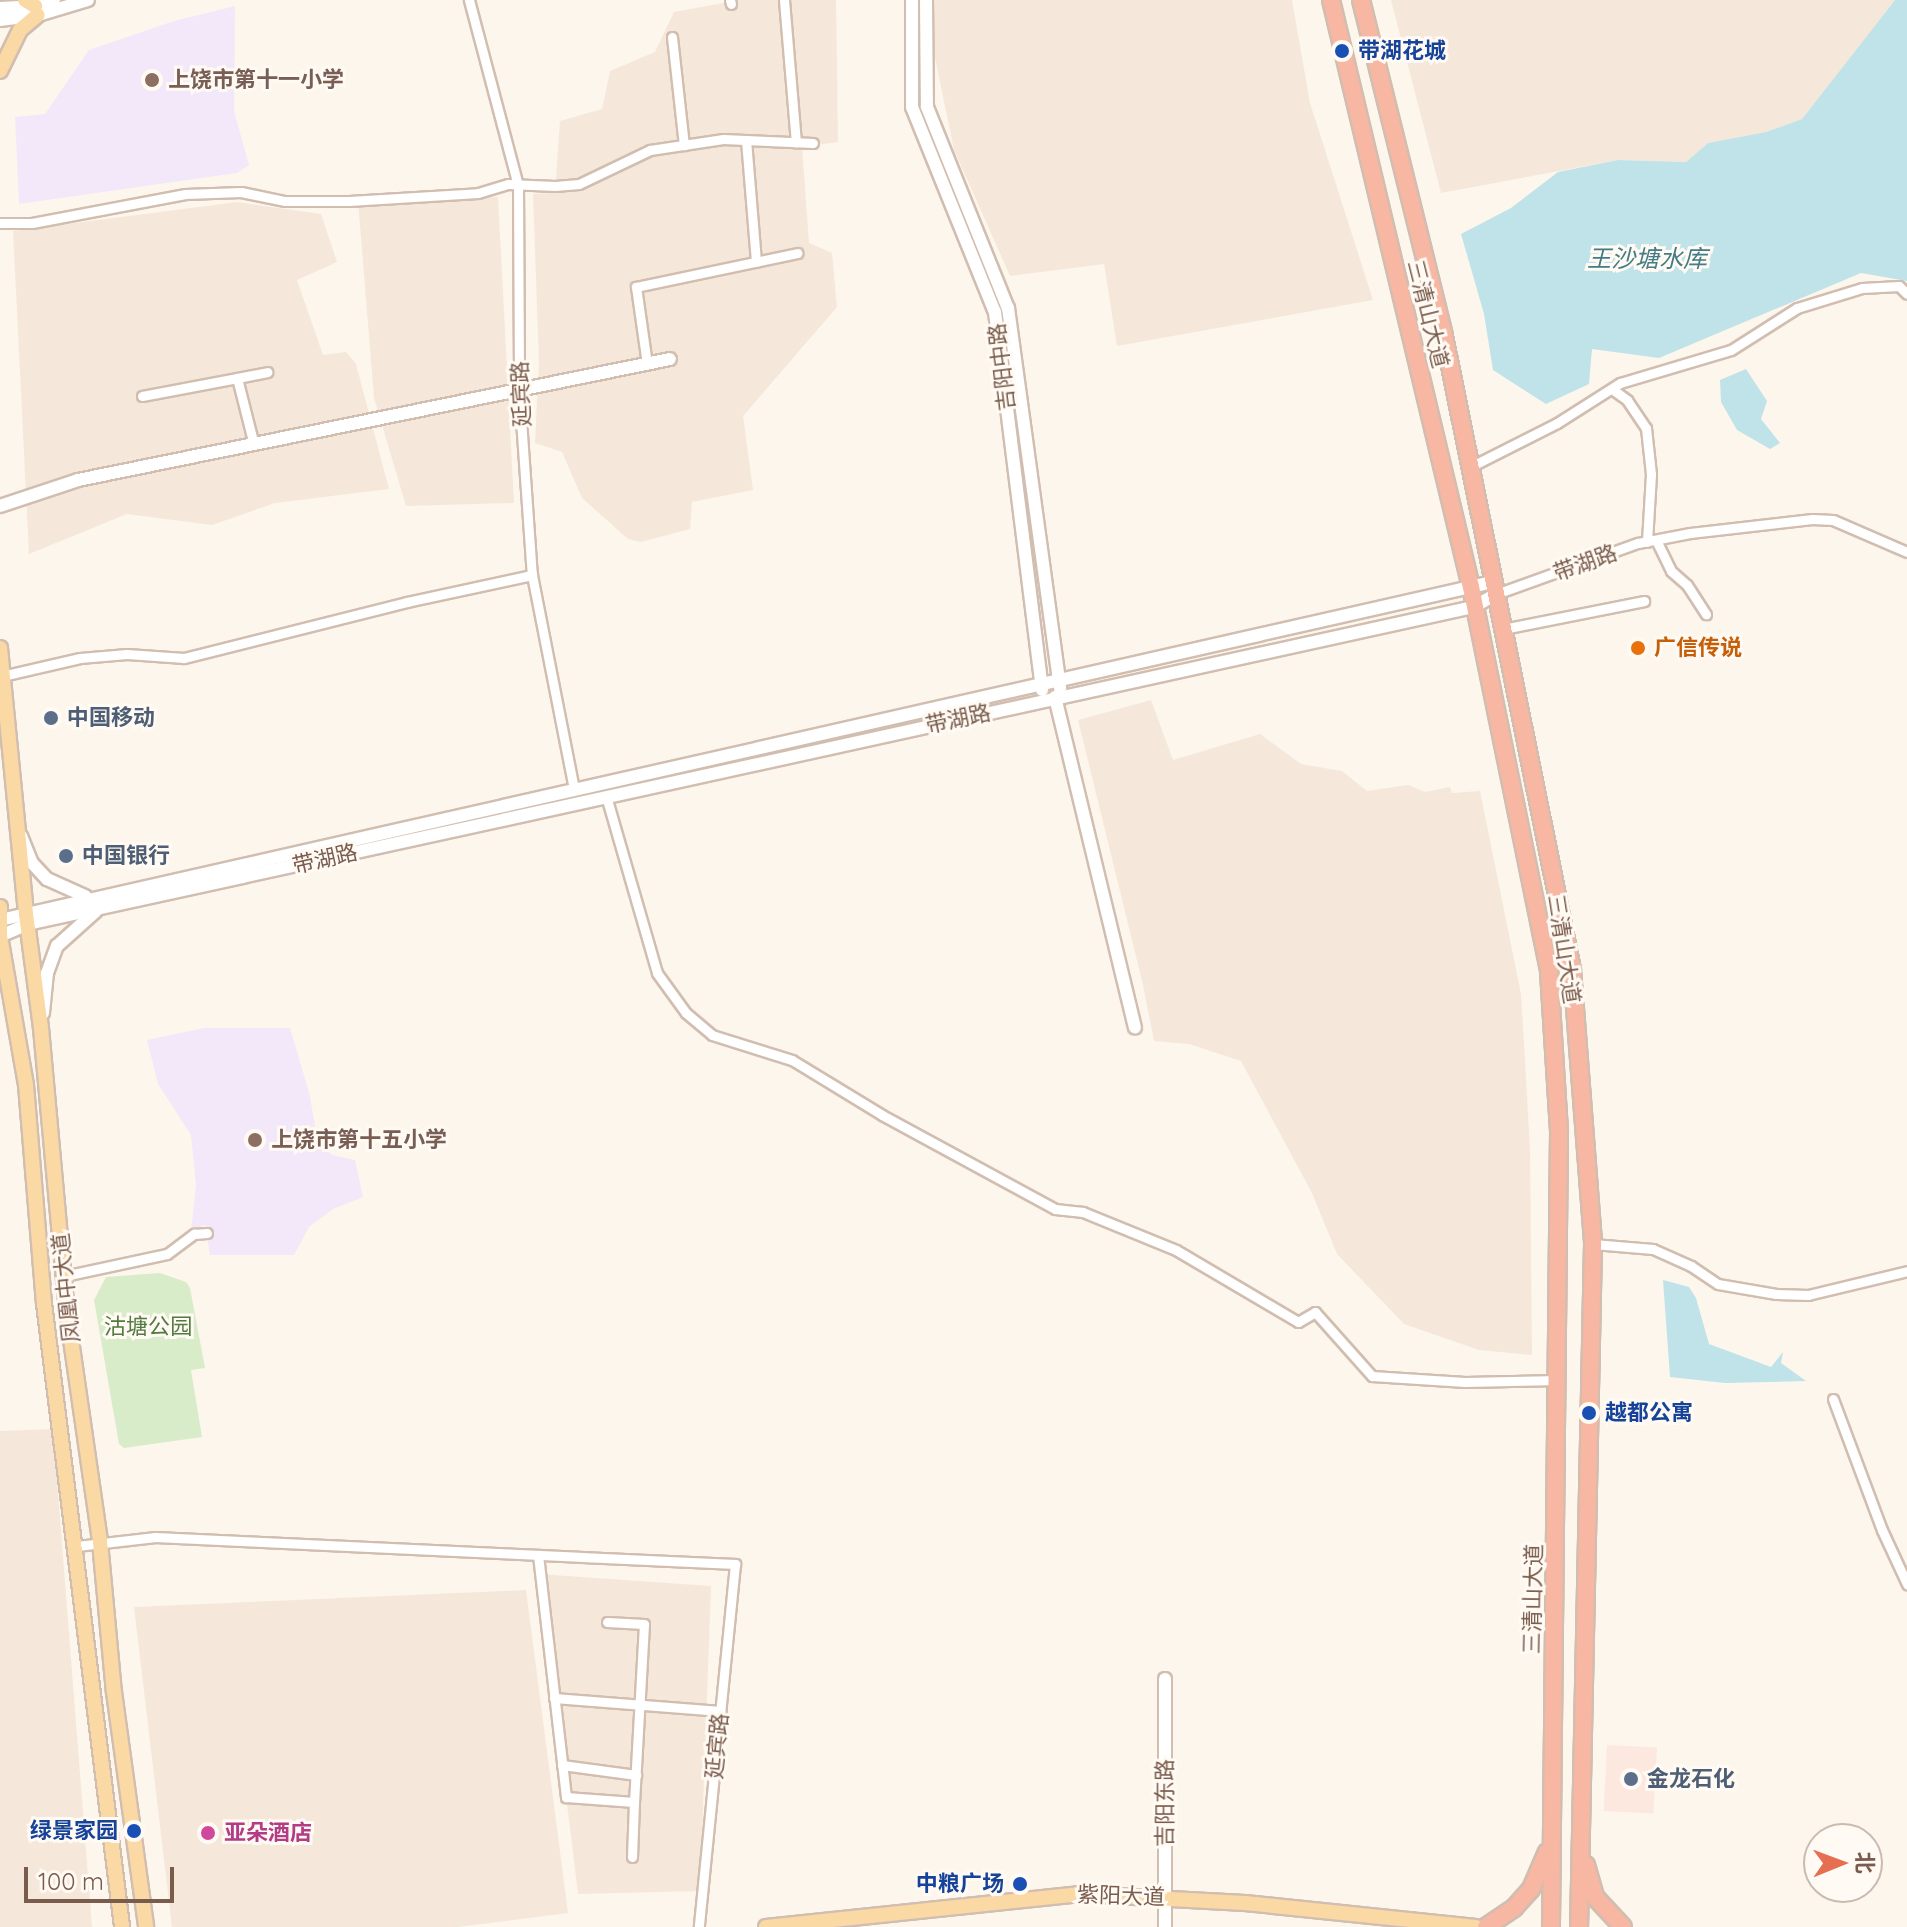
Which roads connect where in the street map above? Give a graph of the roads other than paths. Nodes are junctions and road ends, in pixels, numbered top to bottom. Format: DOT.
graph roads {
  1 [pos="54,0"];
  2 [pos="88,0"];
  3 [pos="469,0"];
  4 [pos="784,0"];
  5 [pos="912,0"];
  6 [pos="926,0"];
  7 [pos="1331,0"];
  8 [pos="1361,0"];
  9 [pos="33,7"];
  10 [pos="0,8"];
  11 [pos="0,20"];
  12 [pos="672,37"];
  13 [pos="0,71"];
  14 [pos="746,140"];
  15 [pos="796,142"];
  16 [pos="813,143"];
  17 [pos="684,145"];
  18 [pos="518,185"];
  19 [pos="0,223"];
  20 [pos="797,253"];
  21 [pos="756,262"];
  22 [pos="1907,294"];
  23 [pos="670,359"];
  24 [pos="647,364"];
  25 [pos="267,372"];
  26 [pos="237,378"];
  27 [pos="1612,389"];
  28 [pos="519,391"];
  29 [pos="142,396"];
  30 [pos="254,445"];
  31 [pos="1470,467"];
  32 [pos="0,506"];
  33 [pos="1651,541"];
  34 [pos="1907,552"];
  35 [pos="532,575"];
  36 [pos="1471,587"];
  37 [pos="1494,588"];
  38 [pos="1644,601"];
  39 [pos="1474,607"];
  40 [pos="1706,614"];
  41 [pos="1503,629"];
  42 [pos="0,648"];
  43 [pos="2,676"];
  44 [pos="1058,681"];
  45 [pos="1040,685"];
  46 [pos="1054,697"];
  47 [pos="574,790"];
  48 [pos="606,796"];
  49 [pos="17,827"];
  50 [pos="88,897"];
  51 [pos="98,910"];
  52 [pos="1,915"];
  53 [pos="27,919"];
  54 [pos="0,936"];
  55 [pos="0,977"];
  56 [pos="12,993"];
  57 [pos="1135,1027"];
  58 [pos="41,1028"];
  59 [pos="207,1233"];
  60 [pos="1593,1244"];
  61 [pos="1907,1271"];
  62 [pos="64,1276"];
  63 [pos="1559,1380"];
  64 [pos="1833,1399"];
  65 [pos="100,1542"];
  66 [pos="77,1546"];
  67 [pos="538,1555"];
  68 [pos="1907,1584"];
  69 [pos="607,1622"];
  70 [pos="1165,1679"];
  71 [pos="554,1698"];
  72 [pos="640,1707"];
  73 [pos="720,1711"];
  74 [pos="562,1765"];
  75 [pos="636,1775"];
  76 [pos="634,1802"];
  77 [pos="1551,1844"];
  78 [pos="1581,1849"];
  79 [pos="632,1857"];
  80 [pos="1166,1897"];
  81 [pos="122,1927"];
  82 [pos="146,1927"];
  83 [pos="699,1927"];
  84 [pos="766,1927"];
  85 [pos="1165,1927"];
  86 [pos="1476,1927"];
  87 [pos="1486,1927"];
  88 [pos="1551,1927"];
  89 [pos="1579,1927"];
  90 [pos="1623,1927"];
  1 -- 9 [label="main road"];
  2 -- 9 [label="main road"];
  3 -- 18 [label="street, 延宾路"];
  4 -- 15 [label="street"];
  5 -- 45 [label="main road, 吉阳中路"];
  6 -- 44 [label="main road, 吉阳中路"];
  7 -- 36 [label="highway, 三清山大道"];
  8 -- 31 [label="highway, 三清山大道"];
  9 -- 10 [label="main road"];
  9 -- 11 [label="main road"];
  9 -- 13 [label="main road"];
  12 -- 17 [label="street"];
  14 -- 15 [label="street"];
  14 -- 17 [label="street"];
  14 -- 21 [label="street"];
  15 -- 16 [label="street"];
  17 -- 18 [label="street"];
  18 -- 19 [label="street"];
  18 -- 28 [label="street, 延宾路"];
  20 -- 21 [label="street"];
  21 -- 24 [label="street"];
  22 -- 27 [label="street"];
  23 -- 24 [label="main road"];
  24 -- 28 [label="main road"];
  25 -- 26 [label="street"];
  26 -- 29 [label="street"];
  26 -- 30 [label="street"];
  27 -- 31 [label="street"];
  27 -- 33 [label="street"];
  28 -- 30 [label="main road"];
  28 -- 35 [label="street, 延宾路"];
  30 -- 32 [label="main road"];
  31 -- 37 [label="highway, 三清山大道"];
  33 -- 34 [label="street, 带湖路"];
  33 -- 37 [label="street, 带湖路"];
  33 -- 40 [label="street"];
  35 -- 43 [label="street"];
  35 -- 47 [label="street, 延宾路"];
  36 -- 37 [label="main road, 带湖路"];
  36 -- 39 [label="highway, 三清山大道"];
  36 -- 44 [label="main road, 带湖路"];
  37 -- 39 [label="main road, 带湖路"];
  37 -- 41 [label="highway, 三清山大道"];
  38 -- 41 [label="street"];
  39 -- 46 [label="main road, 带湖路"];
  39 -- 63 [label="highway, 三清山大道"];
  41 -- 60 [label="highway, 三清山大道"];
  42 -- 43 [label="main road, 凤凰中大道"];
  43 -- 49 [label="main road, 凤凰中大道"];
  44 -- 45 [label="main road, 带湖路"];
  44 -- 46 [label="main road, 吉阳中路"];
  45 -- 46 [label="main road, 吉阳中路"];
  45 -- 47 [label="main road, 带湖路"];
  46 -- 48 [label="main road, 带湖路"];
  46 -- 57 [label="main road, 吉阳中路"];
  47 -- 50 [label="main road, 带湖路"];
  48 -- 51 [label="main road, 带湖路"];
  48 -- 63 [label="street"];
  49 -- 50 [label="main road"];
  49 -- 53 [label="main road, 凤凰中大道"];
  50 -- 53 [label="main road, 带湖路"];
  51 -- 53 [label="main road, 带湖路"];
  51 -- 58 [label="main road"];
  52 -- 53 [label="main road, 带湖路"];
  52 -- 54 [label="main road, 凤凰中大道"];
  53 -- 54 [label="main road, 带湖路"];
  53 -- 58 [label="main road, 凤凰中大道"];
  54 -- 56 [label="main road, 凤凰中大道"];
  55 -- 56 [label="main road"];
  56 -- 66 [label="main road, 凤凰中大道"];
  58 -- 62 [label="main road, 凤凰中大道"];
  59 -- 62 [label="street"];
  60 -- 61 [label="street"];
  60 -- 78 [label="highway, 三清山大道"];
  62 -- 65 [label="main road, 凤凰中大道"];
  63 -- 77 [label="highway, 三清山大道"];
  64 -- 68 [label="street"];
  65 -- 66 [label="street"];
  65 -- 67 [label="street"];
  65 -- 82 [label="main road, 凤凰中大道"];
  66 -- 81 [label="main road, 凤凰中大道"];
  67 -- 71 [label="street"];
  67 -- 73 [label="street, 延宾路"];
  69 -- 72 [label="street"];
  70 -- 80 [label="main road, 吉阳东路"];
  71 -- 72 [label="street"];
  71 -- 74 [label="street"];
  72 -- 73 [label="street"];
  72 -- 75 [label="street"];
  73 -- 83 [label="street, 延宾路"];
  74 -- 75 [label="street"];
  74 -- 76 [label="street"];
  75 -- 76 [label="street"];
  76 -- 79 [label="street"];
  77 -- 87 [label="highway"];
  77 -- 88 [label="highway, 三清山大道"];
  78 -- 89 [label="highway, 三清山大道"];
  78 -- 90 [label="highway"];
  80 -- 84 [label="main road, 紫阳大道"];
  80 -- 85 [label="main road, 吉阳东路"];
  80 -- 86 [label="main road, 紫阳大道"];
}
